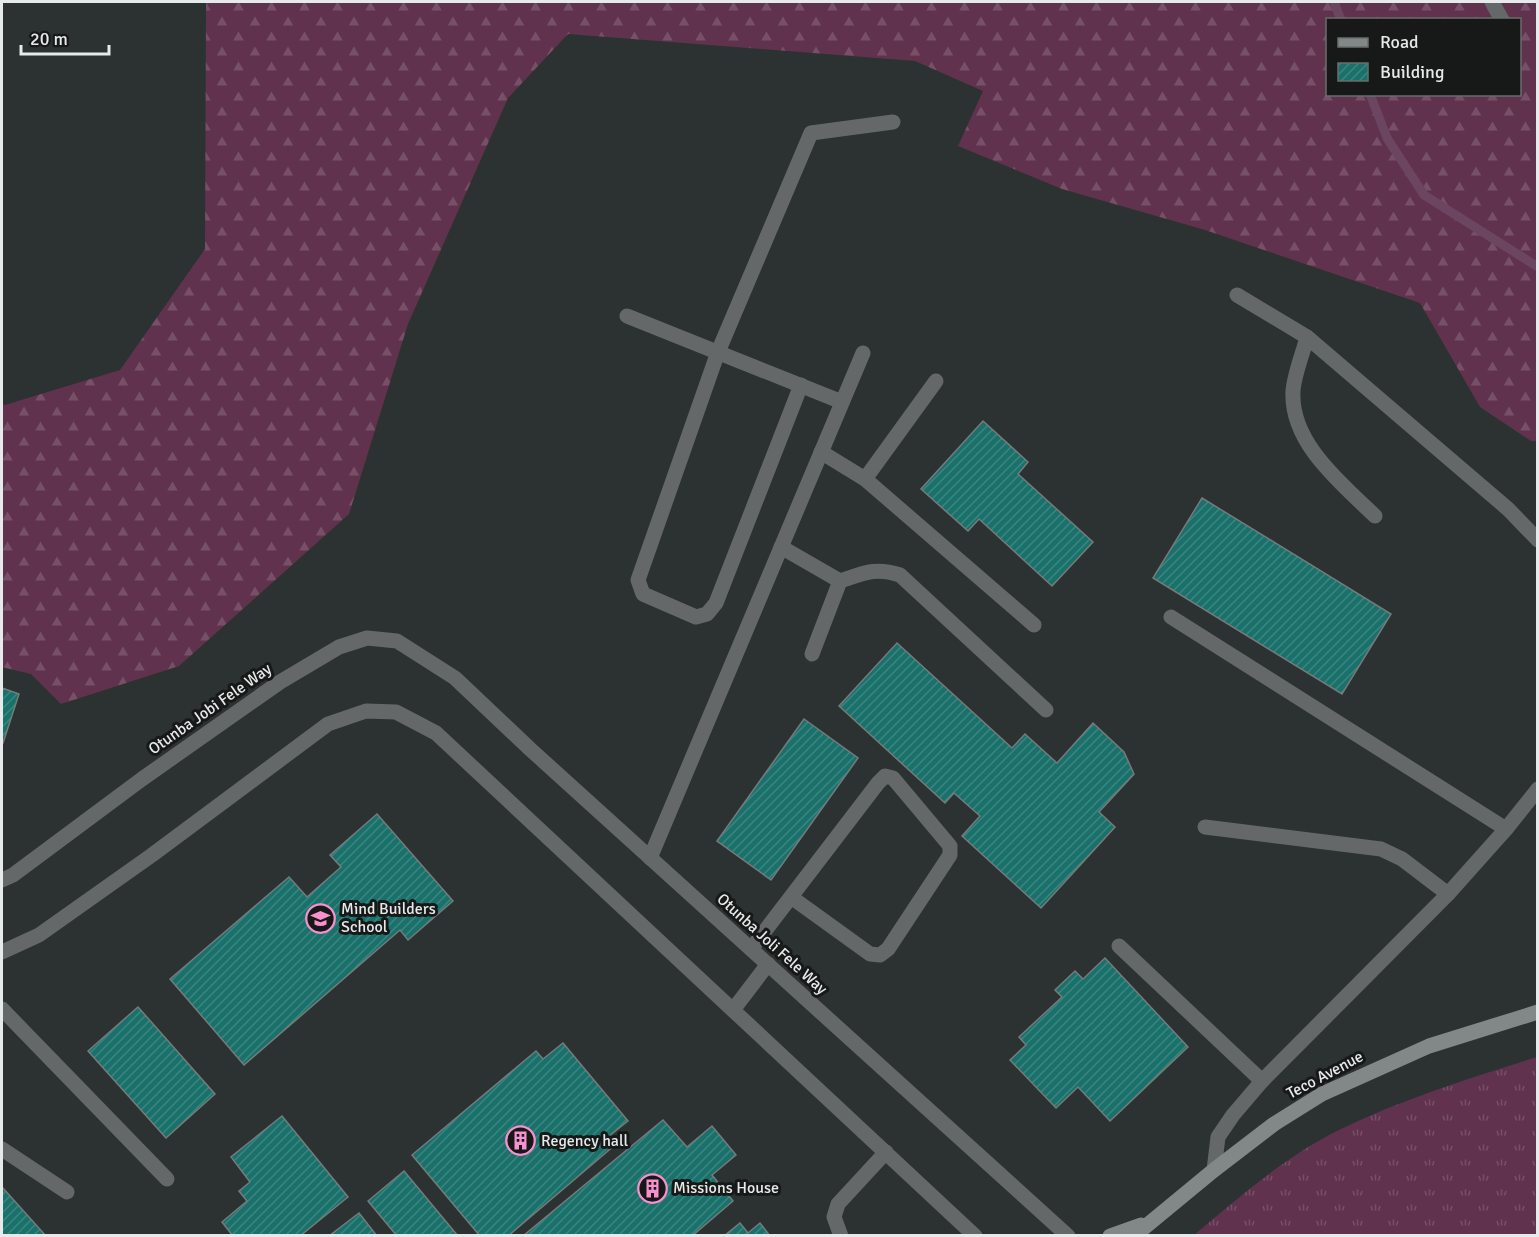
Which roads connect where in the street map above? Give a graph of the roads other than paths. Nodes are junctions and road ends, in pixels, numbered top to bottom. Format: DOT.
graph roads {
  1 [pos="1492,2"];
  2 [pos="1501,18"];
  3 [pos="893,122"];
  4 [pos="1237,295"];
  5 [pos="627,315"];
  6 [pos="1307,337"];
  7 [pos="718,352"];
  8 [pos="863,353"];
  9 [pos="936,381"];
  10 [pos="801,386"];
  11 [pos="842,402"];
  12 [pos="821,452"];
  13 [pos="865,479"];
  14 [pos="1375,516"];
  15 [pos="1538,540"];
  16 [pos="781,547"];
  17 [pos="840,581"];
  18 [pos="1172,617"];
  19 [pos="1034,625"];
  20 [pos="812,654"];
  21 [pos="455,678"];
  22 [pos="1046,710"];
  23 [pos="1538,789"];
  24 [pos="1205,827"];
  25 [pos="1506,830"];
  26 [pos="650,858"];
  27 [pos="2,880"];
  28 [pos="1448,894"];
  29 [pos="791,897"];
  30 [pos="1119,946"];
  31 [pos="751,949"];
  32 [pos="2,952"];
  33 [pos="768,964"];
  34 [pos="2,1009"];
  35 [pos="733,1010"];
  36 [pos="1538,1012"];
  37 [pos="1262,1081"];
  38 [pos="2,1149"];
  39 [pos="886,1152"];
  40 [pos="1214,1170"];
  41 [pos="167,1179"];
  42 [pos="67,1192"];
  43 [pos="1155,1218"];
  44 [pos="841,1236"];
  45 [pos="975,1236"];
  46 [pos="1068,1236"];
  47 [pos="1110,1236"];
  48 [pos="1134,1236"];
  1 -- 2 [label="street"];
  3 -- 7 [label="street"];
  4 -- 6 [label="street"];
  5 -- 7 [label="street"];
  6 -- 14 [label="street"];
  6 -- 15 [label="street"];
  7 -- 10 [label="street"];
  7 -- 10 [label="street"];
  8 -- 11 [label="street"];
  9 -- 13 [label="street"];
  10 -- 11 [label="street"];
  11 -- 12 [label="street"];
  12 -- 13 [label="street"];
  12 -- 16 [label="street"];
  13 -- 19 [label="street"];
  16 -- 17 [label="street"];
  16 -- 26 [label="street"];
  17 -- 20 [label="street"];
  17 -- 22 [label="street"];
  18 -- 25 [label="street"];
  21 -- 26 [label="street, Otunba Joli Fele Way"];
  21 -- 27 [label="street, Otunba Jobi Fele Way"];
  23 -- 25 [label="street"];
  24 -- 28 [label="street"];
  25 -- 28 [label="street"];
  26 -- 31 [label="street, Otunba Joli Fele Way"];
  28 -- 37 [label="street"];
  29 -- 29 [label="street"];
  29 -- 31 [label="street"];
  30 -- 37 [label="street"];
  31 -- 33 [label="street, Otunba Joli Fele Way"];
  32 -- 35 [label="street"];
  33 -- 35 [label="street"];
  33 -- 46 [label="street, Otunba Joli Fele Way"];
  34 -- 41 [label="street"];
  35 -- 39 [label="street"];
  36 -- 40 [label="main road, Teco Avenue"];
  37 -- 40 [label="street"];
  38 -- 42 [label="street"];
  39 -- 44 [label="street"];
  39 -- 45 [label="street"];
  40 -- 43 [label="main road, Teco Avenue"];
  43 -- 47 [label="main road"];
  43 -- 48 [label="main road"];
}
